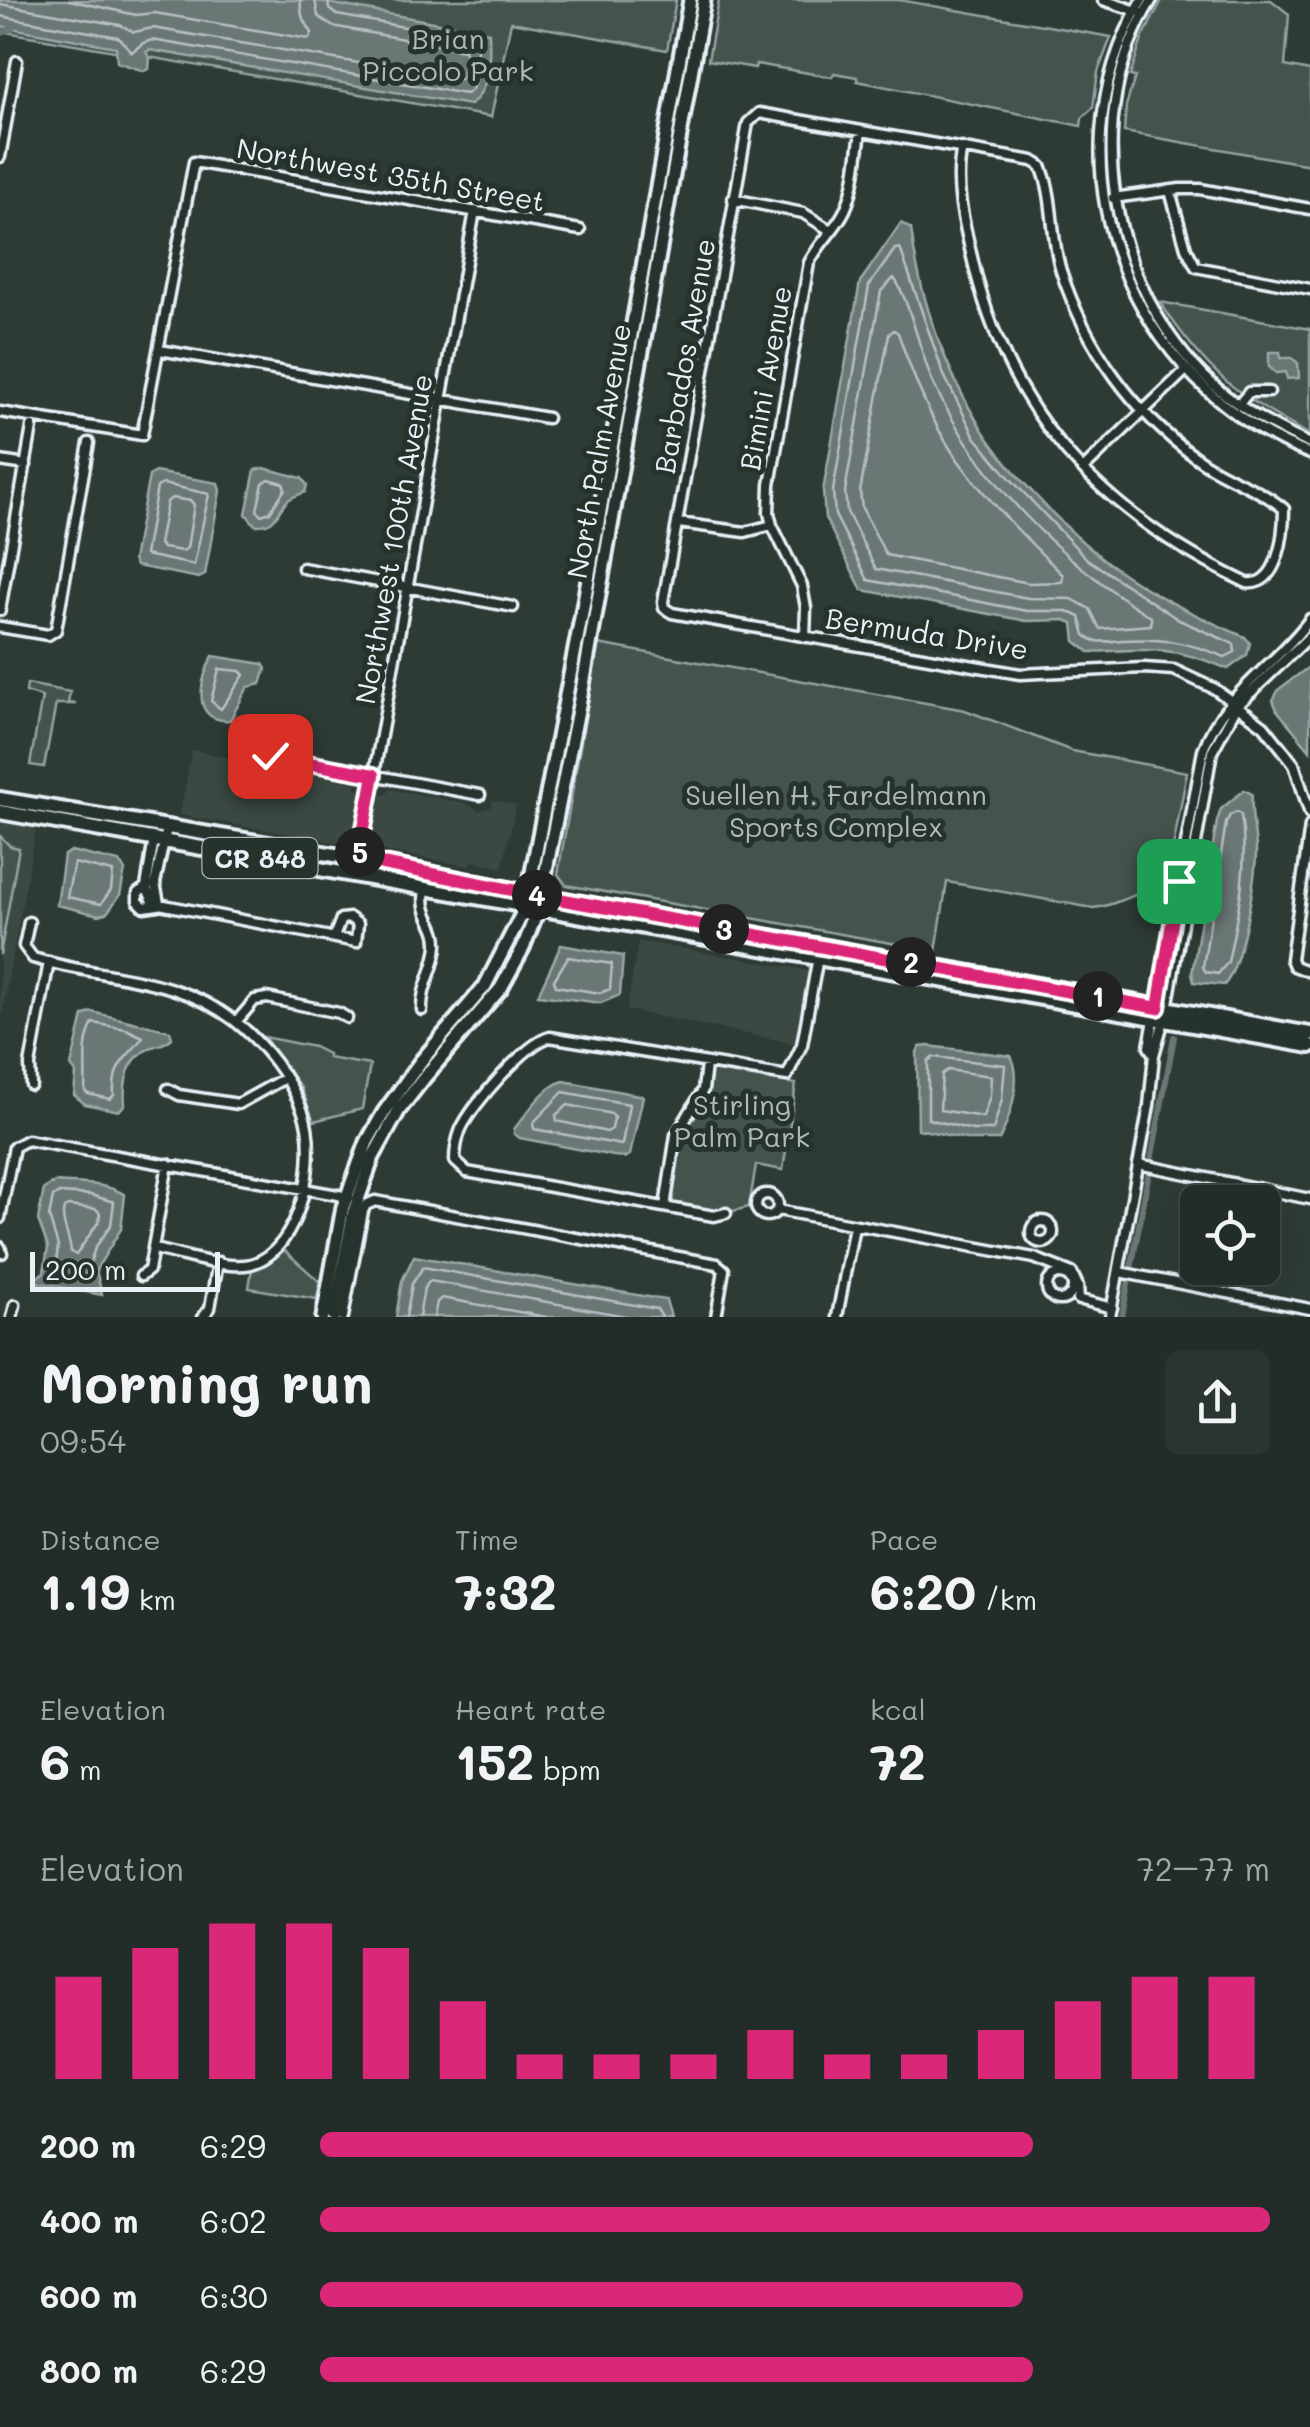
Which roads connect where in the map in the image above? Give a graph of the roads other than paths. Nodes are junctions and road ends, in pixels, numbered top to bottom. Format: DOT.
graph roads {
  1 [pos="690,0"];
  2 [pos="704,0"];
  3 [pos="1103,0"];
  4 [pos="1142,0"];
  5 [pos="1152,0"];
  6 [pos="1140,12"];
  7 [pos="690,42"];
  8 [pos="17,61"];
  9 [pos="861,132"];
  10 [pos="962,148"];
  11 [pos="0,157"];
  12 [pos="1170,191"];
  13 [pos="734,198"];
  14 [pos="1116,198"];
  15 [pos="1104,199"];
  16 [pos="1310,209"];
  17 [pos="475,211"];
  18 [pos="580,230"];
  19 [pos="830,230"];
  20 [pos="1310,289"];
  21 [pos="160,350"];
  22 [pos="1189,367"];
  23 [pos="1269,392"];
  24 [pos="441,400"];
  25 [pos="1239,404"];
  26 [pos="0,412"];
  27 [pos="1142,413"];
  28 [pos="547,418"];
  29 [pos="32,426"];
  30 [pos="89,442"];
  31 [pos="1310,444"];
  32 [pos="1310,454"];
  33 [pos="0,461"];
  34 [pos="26,466"];
  35 [pos="1083,469"];
  36 [pos="679,523"];
  37 [pos="772,525"];
  38 [pos="303,568"];
  39 [pos="3,576"];
  40 [pos="408,588"];
  41 [pos="513,606"];
  42 [pos="664,608"];
  43 [pos="0,610"];
  44 [pos="1310,619"];
  45 [pos="0,626"];
  46 [pos="1310,636"];
  47 [pos="805,638"];
  48 [pos="1234,703"];
  49 [pos="270,756"];
  50 [pos="374,775"];
  51 [pos="480,795"];
  52 [pos="0,799"];
  53 [pos="0,812"];
  54 [pos="46,813"];
  55 [pos="1310,814"];
  56 [pos="1310,826"];
  57 [pos="161,834"];
  58 [pos="358,859"];
  59 [pos="159,864"];
  60 [pos="149,869"];
  61 [pos="356,875"];
  62 [pos="150,885"];
  63 [pos="425,888"];
  64 [pos="1306,892"];
  65 [pos="533,902"];
  66 [pos="28,922"];
  67 [pos="334,937"];
  68 [pos="818,957"];
  69 [pos="49,962"];
  70 [pos="1310,972"];
  71 [pos="422,1010"];
  72 [pos="1161,1014"];
  73 [pos="347,1018"];
  74 [pos="236,1022"];
  75 [pos="1310,1034"];
  76 [pos="1310,1046"];
  77 [pos="706,1065"];
  78 [pos="286,1078"];
  79 [pos="31,1085"];
  80 [pos="168,1089"];
  81 [pos="168,1164"];
  82 [pos="1138,1164"];
  83 [pos="302,1188"];
  84 [pos="1310,1198"];
  85 [pos="358,1199"];
  86 [pos="664,1207"];
  87 [pos="776,1210"];
  88 [pos="726,1213"];
  89 [pos="0,1218"];
  90 [pos="854,1226"];
  91 [pos="1039,1242"];
  92 [pos="154,1249"];
  93 [pos="1034,1256"];
  94 [pos="218,1262"];
  95 [pos="1044,1263"];
  96 [pos="1118,1272"];
  97 [pos="141,1276"];
  98 [pos="1052,1277"];
  99 [pos="1070,1295"];
  100 [pos="1080,1300"];
  101 [pos="15,1304"];
  102 [pos="1310,1309"];
  103 [pos="1111,1313"];
  104 [pos="12,1317"];
  105 [pos="203,1317"];
  106 [pos="323,1317"];
  107 [pos="334,1317"];
  108 [pos="344,1317"];
  109 [pos="716,1317"];
  110 [pos="837,1317"];
  1 -- 7 [label="main road, North Palm Avenue"];
  2 -- 7 [label="main road, North Palm Avenue"];
  3 -- 6 [label="street"];
  4 -- 6 [label="street"];
  5 -- 6 [label="street"];
  6 -- 14 [label="street"];
  6 -- 15 [label="street"];
  7 -- 65 [label="main road, North Palm Avenue"];
  8 -- 11 [label="street"];
  9 -- 10 [label="street"];
  9 -- 13 [label="street, Barbados Avenue"];
  9 -- 19 [label="street, Bimini Avenue"];
  10 -- 27 [label="street"];
  10 -- 35 [label="street"];
  12 -- 14 [label="street"];
  12 -- 16 [label="street"];
  12 -- 20 [label="street"];
  13 -- 19 [label="street"];
  13 -- 36 [label="street, Barbados Avenue"];
  14 -- 15 [label="street"];
  14 -- 22 [label="street"];
  15 -- 22 [label="street"];
  17 -- 18 [label="street, Northwest 35th Street"];
  17 -- 21 [label="street, Northwest 35th Street"];
  17 -- 24 [label="street, Northwest 100th Avenue"];
  19 -- 37 [label="street, Bimini Avenue"];
  21 -- 24 [label="street"];
  21 -- 26 [label="street"];
  22 -- 25 [label="street"];
  22 -- 27 [label="street"];
  22 -- 32 [label="street"];
  23 -- 25 [label="street"];
  24 -- 28 [label="street"];
  24 -- 40 [label="street, Northwest 100th Avenue"];
  25 -- 31 [label="street"];
  27 -- 35 [label="street"];
  27 -- 35 [label="street"];
  29 -- 34 [label="street"];
  30 -- 45 [label="street"];
  33 -- 34 [label="street"];
  34 -- 39 [label="street"];
  36 -- 37 [label="street"];
  36 -- 42 [label="street, Barbados Avenue"];
  37 -- 47 [label="street, Bimini Avenue"];
  38 -- 40 [label="street"];
  39 -- 43 [label="street"];
  40 -- 41 [label="street"];
  40 -- 50 [label="street, Northwest 100th Avenue"];
  42 -- 47 [label="street, Bermuda Drive"];
  44 -- 48 [label="street"];
  46 -- 48 [label="street"];
  47 -- 48 [label="street, Bermuda Drive"];
  48 -- 55 [label="street, Bermuda Drive"];
  48 -- 72 [label="street"];
  49 -- 50 [label="street"];
  50 -- 51 [label="street"];
  50 -- 58 [label="street, Northwest 100th Avenue"];
  52 -- 54 [label="main road, CR 848"];
  53 -- 54 [label="main road, CR 848"];
  54 -- 57 [label="main road, CR 848"];
  56 -- 64 [label="street"];
  57 -- 58 [label="main road, CR 848"];
  57 -- 59 [label="street"];
  57 -- 60 [label="street"];
  57 -- 61 [label="main road, CR 848"];
  58 -- 61 [label="street, Northwest 100th Avenue"];
  58 -- 65 [label="main road, CR 848"];
  59 -- 60 [label="street"];
  59 -- 62 [label="street"];
  60 -- 62 [label="street"];
  61 -- 63 [label="main road, CR 848"];
  62 -- 67 [label="street"];
  63 -- 65 [label="main road, CR 848"];
  63 -- 71 [label="street"];
  64 -- 70 [label="street"];
  65 -- 68 [label="main road, CR 848"];
  65 -- 72 [label="main road, CR 848"];
  65 -- 85 [label="main road, North Palm Avenue"];
  66 -- 69 [label="street"];
  68 -- 72 [label="main road, CR 848"];
  68 -- 77 [label="street"];
  69 -- 74 [label="street"];
  69 -- 79 [label="street"];
  72 -- 75 [label="main road, CR 848"];
  72 -- 76 [label="main road, CR 848"];
  72 -- 82 [label="street"];
  73 -- 74 [label="street"];
  74 -- 78 [label="street"];
  77 -- 86 [label="street"];
  77 -- 86 [label="street"];
  78 -- 80 [label="street"];
  78 -- 83 [label="street"];
  81 -- 83 [label="street"];
  81 -- 89 [label="street"];
  81 -- 92 [label="street"];
  82 -- 84 [label="street"];
  82 -- 96 [label="street"];
  83 -- 85 [label="street"];
  83 -- 94 [label="street"];
  85 -- 106 [label="main road"];
  85 -- 107 [label="main road"];
  85 -- 108 [label="street"];
  85 -- 109 [label="street"];
  86 -- 88 [label="street"];
  87 -- 90 [label="street"];
  90 -- 93 [label="street"];
  90 -- 110 [label="street"];
  91 -- 93 [label="street"];
  92 -- 94 [label="street"];
  92 -- 97 [label="street"];
  93 -- 95 [label="street"];
  94 -- 105 [label="street"];
  95 -- 98 [label="street"];
  95 -- 100 [label="street"];
  96 -- 102 [label="street"];
  96 -- 103 [label="street"];
  98 -- 99 [label="street"];
  98 -- 99 [label="street"];
  99 -- 100 [label="street"];
  100 -- 103 [label="street"];
  101 -- 104 [label="street"];
}
